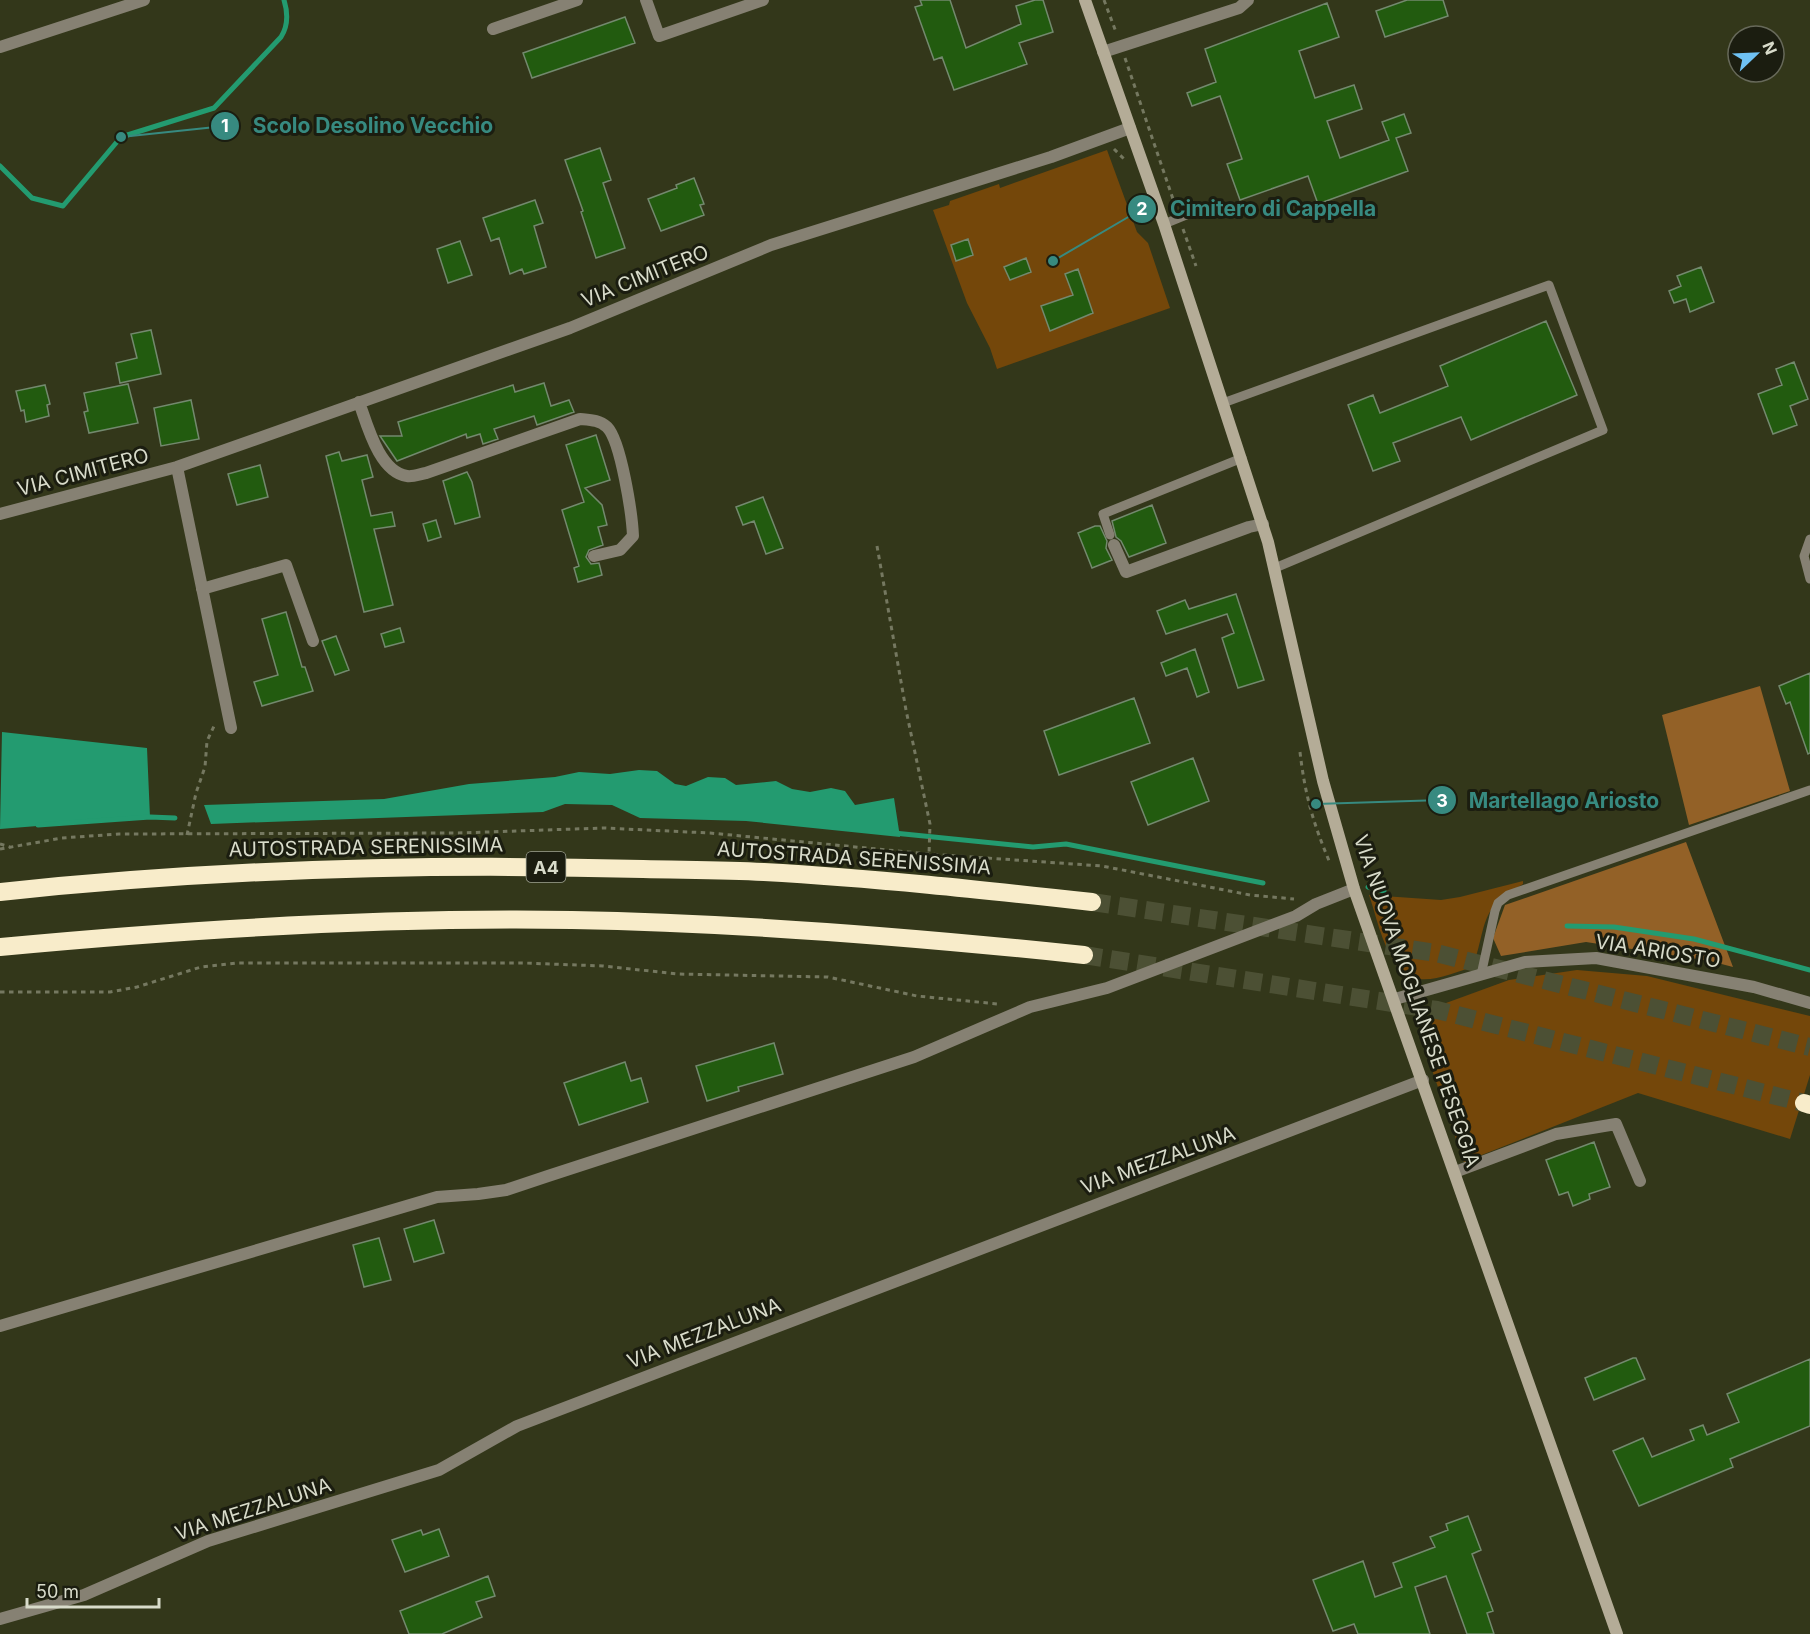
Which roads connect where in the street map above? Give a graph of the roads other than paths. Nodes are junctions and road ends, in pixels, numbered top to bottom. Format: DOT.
graph roads {
  1 [pos="144,0"];
  2 [pos="577,0"];
  3 [pos="646,0"];
  4 [pos="763,0"];
  5 [pos="1084,0"];
  6 [pos="1248,0"];
  7 [pos="493,30"];
  8 [pos="0,48"];
  9 [pos="1103,52"];
  10 [pos="1130,128"];
  11 [pos="1191,213"];
  12 [pos="1164,224"];
  13 [pos="359,402"];
  14 [pos="1223,403"];
  15 [pos="1242,458"];
  16 [pos="177,467"];
  17 [pos="0,514"];
  18 [pos="1263,525"];
  19 [pos="1810,539"];
  20 [pos="1112,540"];
  21 [pos="594,556"];
  22 [pos="1275,568"];
  23 [pos="1810,579"];
  24 [pos="202,589"];
  25 [pos="313,641"];
  26 [pos="231,728"];
  27 [pos="1810,790"];
  28 [pos="1354,889"];
  29 [pos="0,892"];
  30 [pos="1092,902"];
  31 [pos="0,947"];
  32 [pos="1084,955"];
  33 [pos="1480,975"];
  34 [pos="1395,999"];
  35 [pos="1810,1003"];
  36 [pos="1423,1080"];
  37 [pos="1455,1172"];
  38 [pos="1640,1181"];
  39 [pos="0,1326"];
  40 [pos="0,1619"];
  41 [pos="1617,1634"];
  1 -- 8 [label="street"];
  2 -- 7 [label="street"];
  3 -- 4 [label="street"];
  5 -- 9 [label="main road, VIA NUOVA MOGLIANESE PESEGGIA"];
  6 -- 9 [label="street"];
  9 -- 10 [label="main road, VIA NUOVA MOGLIANESE PESEGGIA"];
  10 -- 12 [label="main road, VIA NUOVA MOGLIANESE PESEGGIA"];
  10 -- 13 [label="street, VIA CIMITERO"];
  11 -- 12 [label="lane"];
  12 -- 14 [label="main road, VIA NUOVA MOGLIANESE PESEGGIA"];
  13 -- 16 [label="street, VIA CIMITERO"];
  13 -- 21 [label="street"];
  14 -- 15 [label="main road, VIA NUOVA MOGLIANESE PESEGGIA"];
  14 -- 22 [label="lane"];
  15 -- 18 [label="main road, VIA NUOVA MOGLIANESE PESEGGIA"];
  15 -- 20 [label="lane"];
  16 -- 17 [label="street, VIA CIMITERO"];
  16 -- 24 [label="street, VIA CIMITERO"];
  18 -- 20 [label="street"];
  18 -- 22 [label="main road, VIA NUOVA MOGLIANESE PESEGGIA"];
  19 -- 23 [label="lane"];
  22 -- 28 [label="main road, VIA NUOVA MOGLIANESE PESEGGIA"];
  24 -- 25 [label="street"];
  24 -- 26 [label="street, VIA CIMITERO"];
  27 -- 33 [label="lane"];
  28 -- 34 [label="main road, VIA NUOVA MOGLIANESE PESEGGIA"];
  28 -- 39 [label="street"];
  29 -- 30 [label="highway, AUTOSTRADA SERENISSIMA / A4"];
  31 -- 32 [label="highway"];
  33 -- 34 [label="street, VIA ARIOSTO"];
  33 -- 35 [label="street, VIA ARIOSTO"];
  34 -- 36 [label="main road, VIA NUOVA MOGLIANESE PESEGGIA"];
  36 -- 37 [label="main road, VIA NUOVA MOGLIANESE PESEGGIA"];
  36 -- 40 [label="street, VIA MEZZALUNA"];
  37 -- 38 [label="street"];
  37 -- 41 [label="main road, VIA NUOVA MOGLIANESE PESEGGIA"];
}
